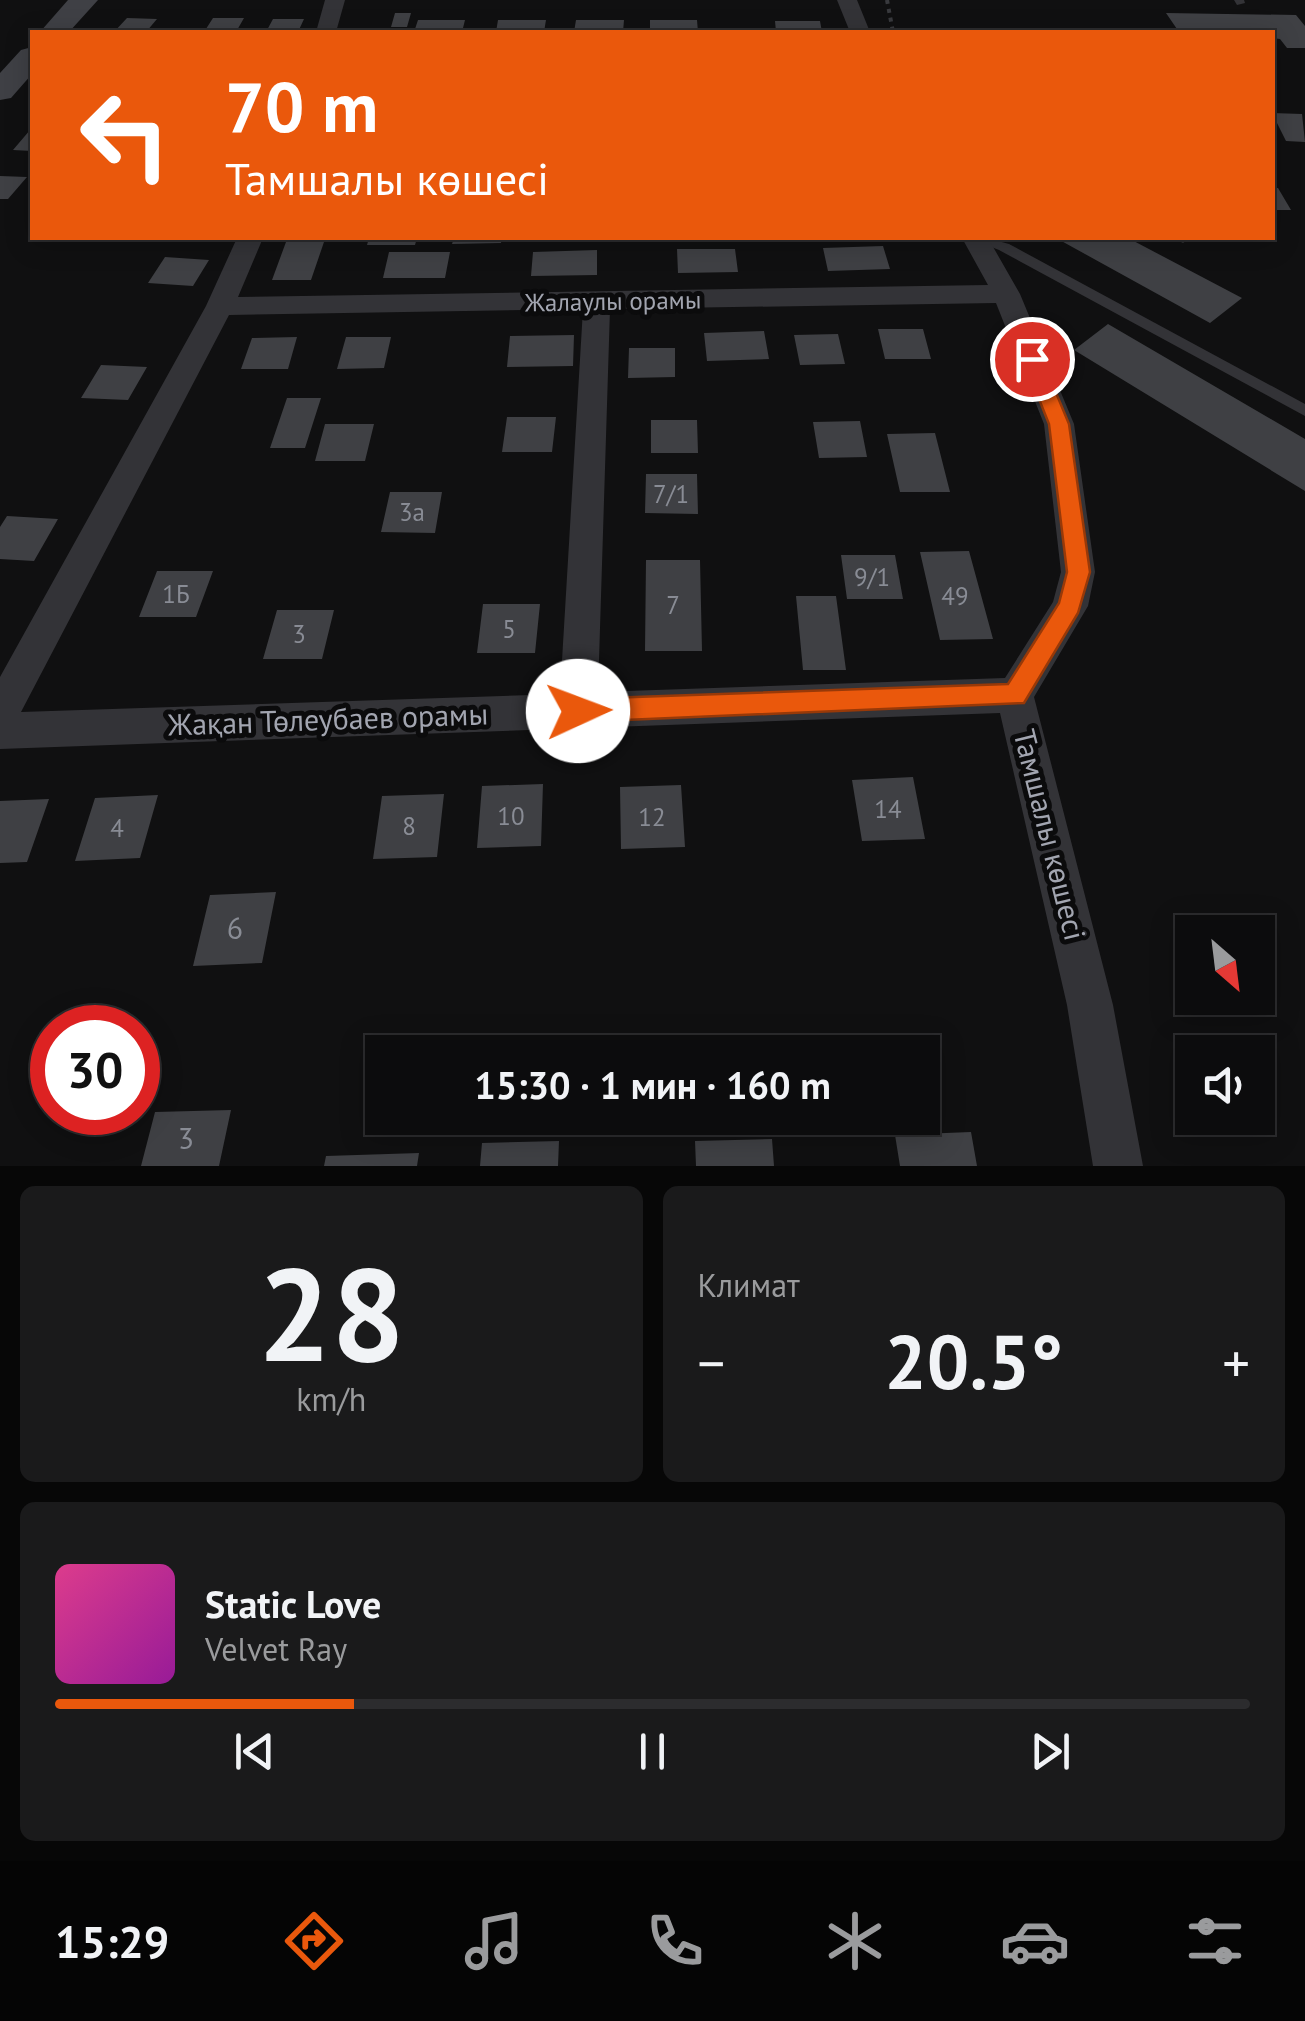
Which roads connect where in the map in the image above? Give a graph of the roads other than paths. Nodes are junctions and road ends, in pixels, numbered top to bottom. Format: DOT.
graph roads {
  1 [pos="84,0"];
  2 [pos="335,0"];
  3 [pos="847,0"];
  4 [pos="56,30"];
  5 [pos="327,30"];
  6 [pos="859,30"];
  7 [pos="30,58"];
  8 [pos="0,91"];
  9 [pos="249,240"];
  10 [pos="976,240"];
  11 [pos="981,240"];
  12 [pos="1006,294"];
  13 [pos="598,301"];
  14 [pos="220,306"];
  15 [pos="1305,411"];
  16 [pos="1015,695"];
  17 [pos="578,711"];
  18 [pos="0,714"];
  19 [pos="0,732"];
  20 [pos="1118,1166"];
  1 -- 4 [label="street"];
  2 -- 5 [label="street"];
  3 -- 6 [label="street"];
  7 -- 8 [label="street"];
  9 -- 14 [label="street"];
  10 -- 12 [label="street, Тамшалы көшесі"];
  11 -- 15 [label="lane"];
  12 -- 13 [label="street, Жалаулы орамы"];
  12 -- 16 [label="street, Тамшалы көшесі"];
  13 -- 14 [label="street, Жалаулы орамы"];
  13 -- 17 [label="street"];
  14 -- 18 [label="street"];
  16 -- 17 [label="street, Жақан Төлеубаев орамы"];
  16 -- 20 [label="street, Тамшалы көшесі"];
  17 -- 19 [label="street, Жақан Төлеубаев орамы"];
}
